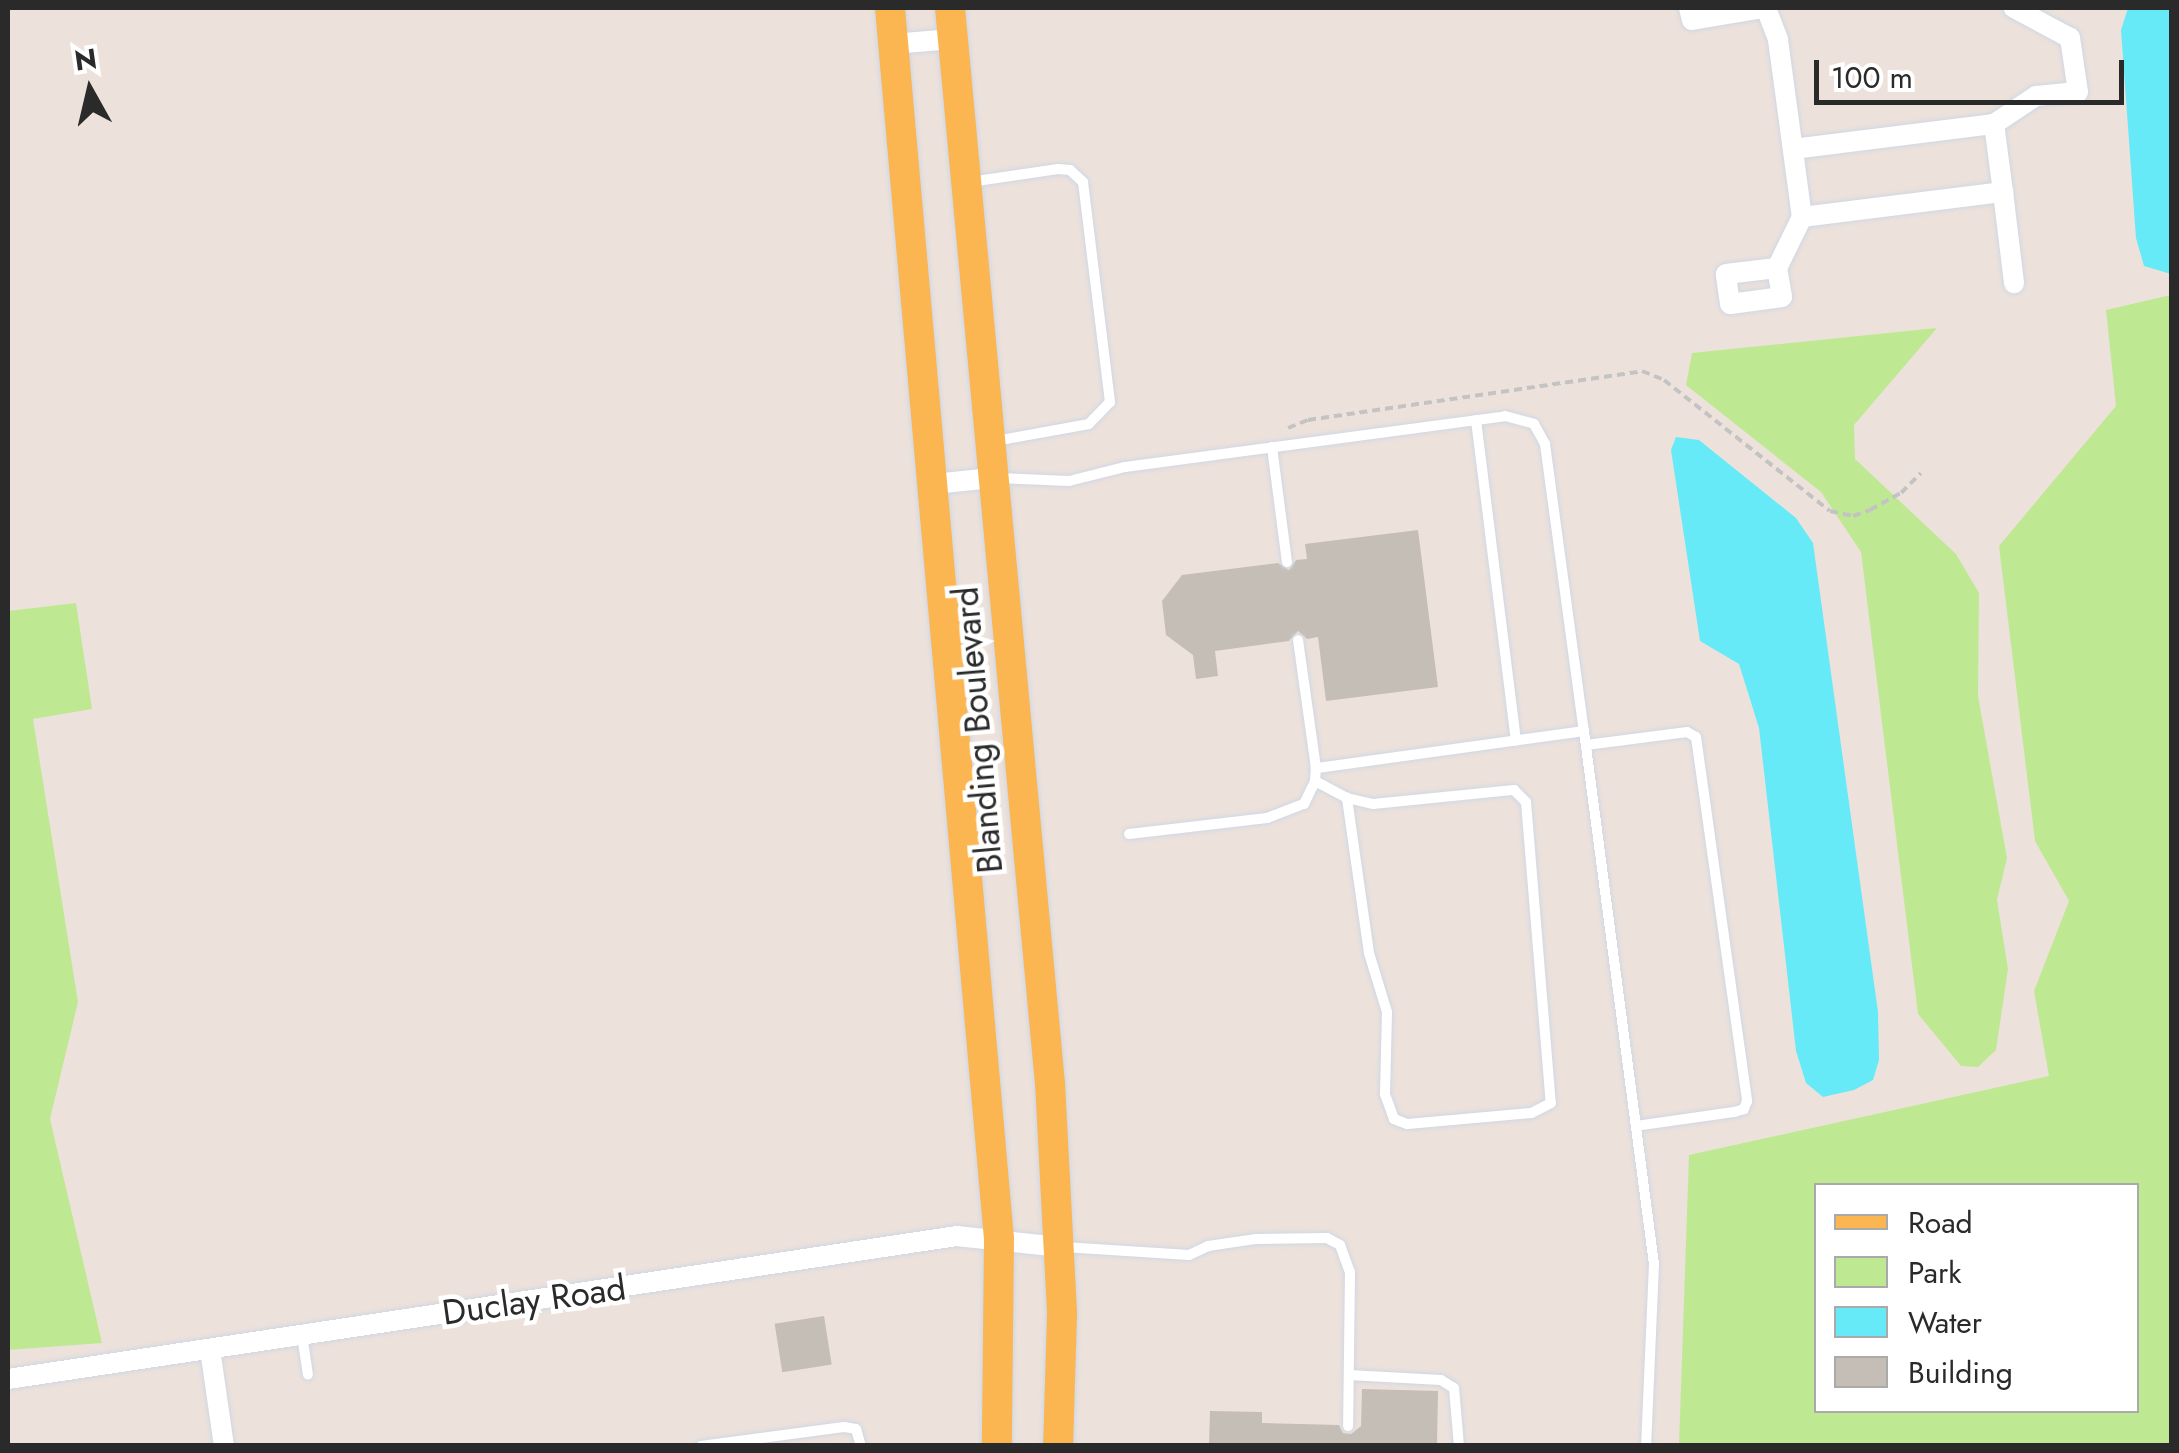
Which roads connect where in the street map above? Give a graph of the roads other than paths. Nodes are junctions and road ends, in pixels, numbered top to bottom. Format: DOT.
graph roads {
  1 [pos="890,8"];
  2 [pos="950,8"];
  3 [pos="1689,8"];
  4 [pos="1764,8"];
  5 [pos="2014,8"];
  6 [pos="952,39"];
  7 [pos="893,44"];
  8 [pos="1994,124"];
  9 [pos="1793,149"];
  10 [pos="966,183"];
  11 [pos="2003,192"];
  12 [pos="1802,218"];
  13 [pos="1777,268"];
  14 [pos="2014,282"];
  15 [pos="1476,420"];
  16 [pos="989,442"];
  17 [pos="1272,447"];
  18 [pos="992,478"];
  19 [pos="934,484"];
  20 [pos="1287,562"];
  21 [pos="1298,640"];
  22 [pos="1584,730"];
  23 [pos="1516,741"];
  24 [pos="1586,745"];
  25 [pos="1316,768"];
  26 [pos="1315,781"];
  27 [pos="1347,798"];
  28 [pos="1129,834"];
  29 [pos="1636,1126"];
  30 [pos="999,1240"];
  31 [pos="1060,1247"];
  32 [pos="302,1335"];
  33 [pos="210,1348"];
  34 [pos="308,1375"];
  35 [pos="1349,1375"];
  36 [pos="8,1378"];
  37 [pos="1348,1426"];
  38 [pos="224,1446"];
  39 [pos="701,1446"];
  40 [pos="861,1446"];
  41 [pos="996,1446"];
  42 [pos="1058,1446"];
  43 [pos="1459,1446"];
  44 [pos="1646,1446"];
  1 -- 7 [label="main road, Blanding Boulevard"];
  2 -- 6 [label="main road, Blanding Boulevard"];
  3 -- 4 [label="street"];
  4 -- 9 [label="street"];
  5 -- 8 [label="street"];
  6 -- 7 [label="street"];
  6 -- 10 [label="main road, Blanding Boulevard"];
  7 -- 19 [label="main road, Blanding Boulevard"];
  8 -- 9 [label="street"];
  8 -- 11 [label="street"];
  9 -- 12 [label="street"];
  10 -- 16 [label="main road, Blanding Boulevard"];
  10 -- 16 [label="lane"];
  11 -- 12 [label="street"];
  11 -- 14 [label="street"];
  12 -- 13 [label="street"];
  15 -- 17 [label="lane"];
  15 -- 22 [label="lane"];
  15 -- 23 [label="lane"];
  16 -- 18 [label="main road, Blanding Boulevard"];
  17 -- 18 [label="lane"];
  17 -- 20 [label="lane"];
  18 -- 19 [label="street"];
  18 -- 31 [label="main road, Blanding Boulevard"];
  19 -- 30 [label="main road, Blanding Boulevard"];
  21 -- 25 [label="lane"];
  22 -- 23 [label="lane"];
  22 -- 24 [label="lane"];
  23 -- 25 [label="lane"];
  24 -- 29 [label="lane"];
  24 -- 29 [label="lane"];
  25 -- 26 [label="lane"];
  26 -- 27 [label="lane"];
  26 -- 28 [label="lane"];
  27 -- 27 [label="lane"];
  29 -- 44 [label="lane"];
  30 -- 31 [label="street, Duclay Road"];
  30 -- 32 [label="street, Duclay Road"];
  30 -- 41 [label="main road, Blanding Boulevard"];
  31 -- 35 [label="lane"];
  31 -- 42 [label="main road, Blanding Boulevard"];
  32 -- 33 [label="street, Duclay Road"];
  32 -- 34 [label="lane"];
  33 -- 36 [label="street, Duclay Road"];
  33 -- 38 [label="street"];
  35 -- 37 [label="lane"];
  35 -- 43 [label="lane"];
  39 -- 40 [label="lane"];
}
